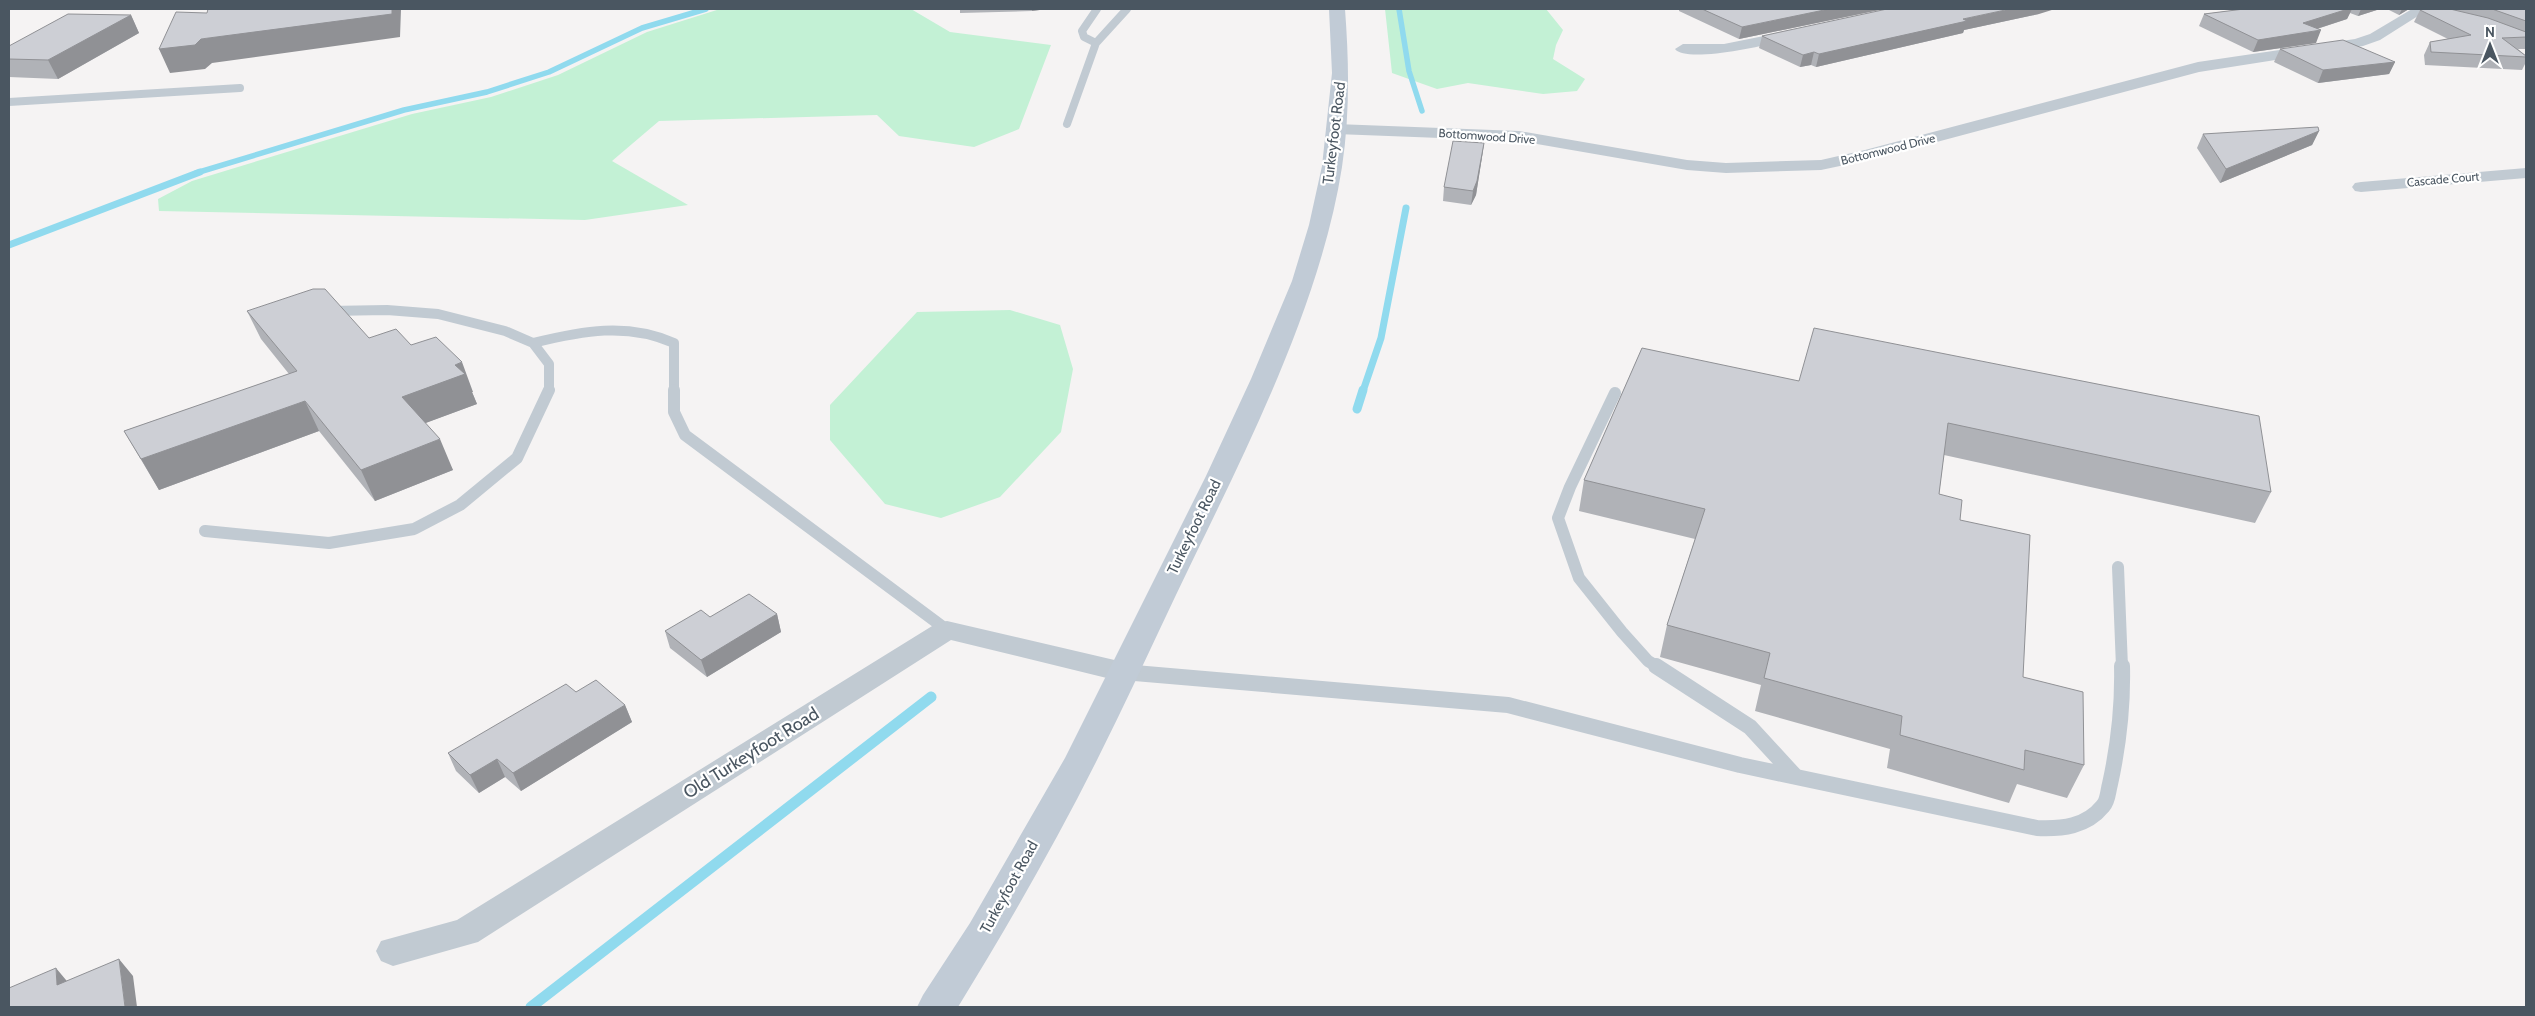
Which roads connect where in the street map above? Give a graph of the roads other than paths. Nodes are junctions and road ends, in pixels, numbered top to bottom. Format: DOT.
graph roads {
  1 [pos="1097,9"];
  2 [pos="1127,9"];
  3 [pos="1337,9"];
  4 [pos="2425,10"];
  5 [pos="1808,31"];
  6 [pos="1096,43"];
  7 [pos="1683,49"];
  8 [pos="240,88"];
  9 [pos="9,102"];
  10 [pos="1067,124"];
  11 [pos="1336,129"];
  12 [pos="2526,173"];
  13 [pos="2361,187"];
  14 [pos="320,312"];
  15 [pos="533,343"];
  16 [pos="1615,392"];
  17 [pos="204,530"];
  18 [pos="2118,567"];
  19 [pos="947,630"];
  20 [pos="1123,672"];
  21 [pos="1796,777"];
  22 [pos="393,951"];
  23 [pos="937,1007"];
  1 -- 6 [label="lane"];
  2 -- 6 [label="lane"];
  3 -- 11 [label="main road, Turkeyfoot Road"];
  4 -- 11 [label="street, Bottomwood Drive"];
  5 -- 7 [label="street"];
  6 -- 10 [label="lane"];
  8 -- 9 [label="lane"];
  11 -- 20 [label="main road, Turkeyfoot Road"];
  12 -- 13 [label="street, Cascade Court"];
  14 -- 15 [label="lane"];
  15 -- 17 [label="lane"];
  15 -- 19 [label="lane"];
  16 -- 21 [label="lane"];
  18 -- 21 [label="lane"];
  19 -- 20 [label="street"];
  19 -- 22 [label="street, Old Turkeyfoot Road"];
  20 -- 21 [label="lane"];
  20 -- 23 [label="main road, Turkeyfoot Road"];
}
